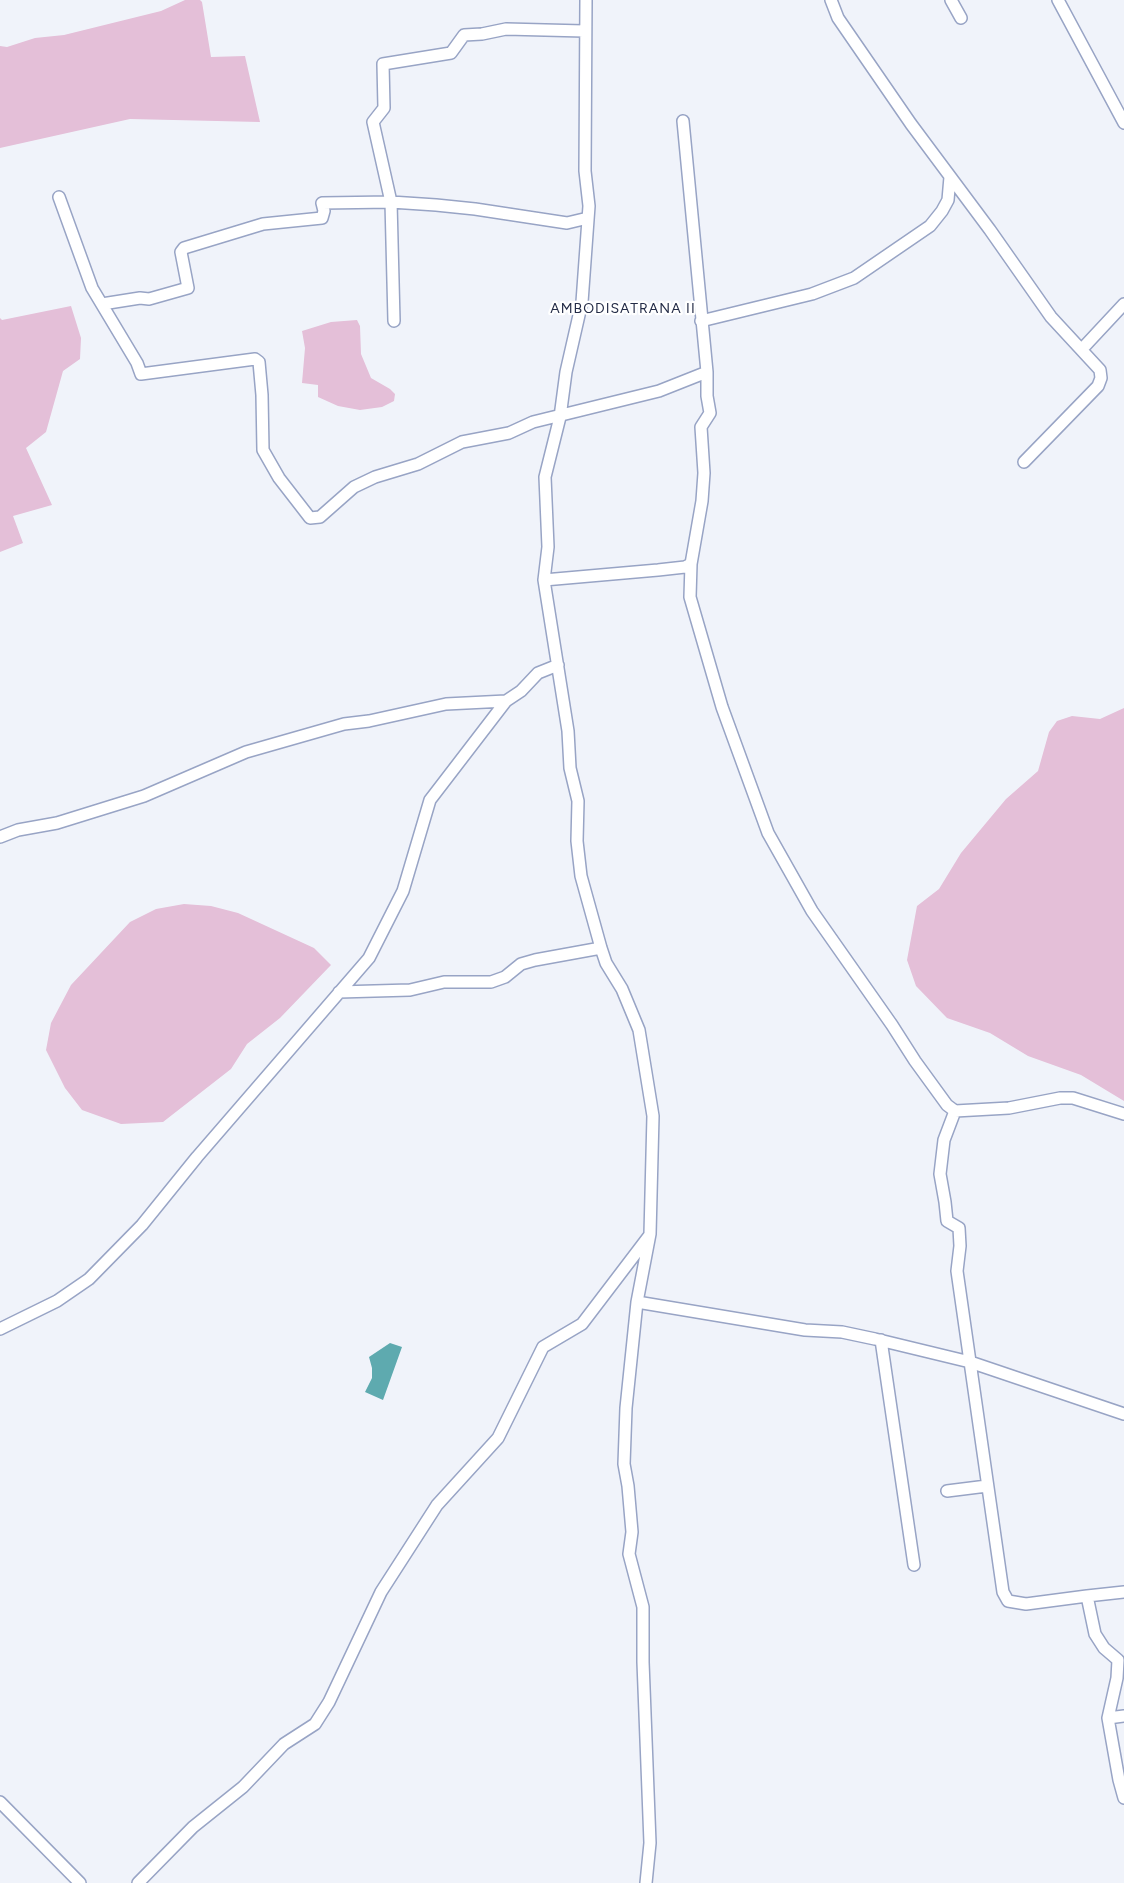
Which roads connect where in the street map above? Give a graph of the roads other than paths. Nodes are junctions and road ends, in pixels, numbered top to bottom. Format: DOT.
graph roads {
  1 [pos="586,0"];
  2 [pos="831,0"];
  3 [pos="951,0"];
  4 [pos="1058,0"];
  5 [pos="961,18"];
  6 [pos="584,32"];
  7 [pos="683,122"];
  8 [pos="1124,123"];
  9 [pos="950,177"];
  10 [pos="59,197"];
  11 [pos="391,202"];
  12 [pos="588,218"];
  13 [pos="102,304"];
  14 [pos="1124,304"];
  15 [pos="394,321"];
  16 [pos="701,321"];
  17 [pos="1082,349"];
  18 [pos="707,372"];
  19 [pos="560,416"];
  20 [pos="1024,462"];
  21 [pos="691,564"];
  22 [pos="544,580"];
  23 [pos="558,665"];
  24 [pos="506,701"];
  25 [pos="0,837"];
  26 [pos="600,948"];
  27 [pos="339,992"];
  28 [pos="955,1111"];
  29 [pos="1124,1114"];
  30 [pos="650,1234"];
  31 [pos="637,1302"];
  32 [pos="0,1329"];
  33 [pos="881,1340"];
  34 [pos="970,1362"];
  35 [pos="1124,1414"];
  36 [pos="987,1486"];
  37 [pos="947,1491"];
  38 [pos="914,1565"];
  39 [pos="1124,1592"];
  40 [pos="1087,1596"];
  41 [pos="1124,1716"];
  42 [pos="1108,1718"];
  43 [pos="1124,1798"];
  44 [pos="0,1802"];
  45 [pos="80,1883"];
  46 [pos="138,1883"];
  47 [pos="646,1883"];
  1 -- 6 [label="street"];
  2 -- 9 [label="street"];
  3 -- 5 [label="street"];
  4 -- 8 [label="street"];
  6 -- 11 [label="street"];
  6 -- 12 [label="street"];
  7 -- 16 [label="street"];
  9 -- 16 [label="street"];
  9 -- 17 [label="street"];
  10 -- 13 [label="street"];
  11 -- 12 [label="street"];
  11 -- 13 [label="street"];
  11 -- 15 [label="street"];
  12 -- 19 [label="street"];
  13 -- 19 [label="street"];
  14 -- 17 [label="street"];
  16 -- 18 [label="street"];
  17 -- 20 [label="street"];
  18 -- 19 [label="street"];
  18 -- 21 [label="street"];
  19 -- 22 [label="street"];
  21 -- 22 [label="street"];
  21 -- 28 [label="street"];
  22 -- 23 [label="street"];
  23 -- 24 [label="street"];
  23 -- 26 [label="street"];
  24 -- 25 [label="street"];
  24 -- 27 [label="street"];
  26 -- 27 [label="street"];
  26 -- 30 [label="street"];
  27 -- 32 [label="street"];
  28 -- 29 [label="street"];
  28 -- 34 [label="street"];
  30 -- 31 [label="street"];
  30 -- 46 [label="street"];
  31 -- 33 [label="street"];
  31 -- 47 [label="street"];
  33 -- 34 [label="street"];
  33 -- 38 [label="street"];
  34 -- 35 [label="street"];
  34 -- 36 [label="street"];
  36 -- 37 [label="street"];
  36 -- 40 [label="street"];
  39 -- 40 [label="street"];
  40 -- 42 [label="street"];
  41 -- 42 [label="street"];
  42 -- 43 [label="street"];
  44 -- 45 [label="street"];
}
